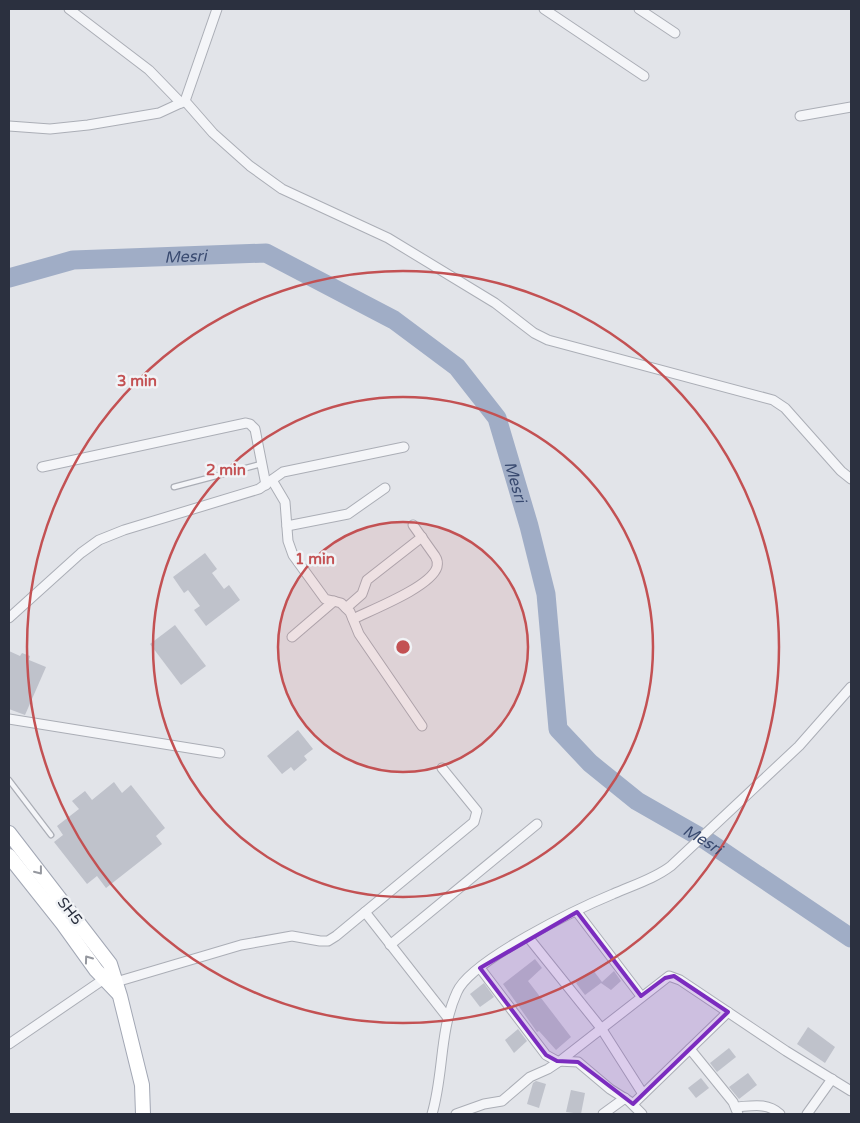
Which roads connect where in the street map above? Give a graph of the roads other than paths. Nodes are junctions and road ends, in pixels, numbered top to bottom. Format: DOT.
graph roads {
  1 [pos="69,9"];
  2 [pos="217,9"];
  3 [pos="544,9"];
  4 [pos="640,9"];
  5 [pos="560,13"];
  6 [pos="675,33"];
  7 [pos="644,76"];
  8 [pos="183,102"];
  9 [pos="851,107"];
  10 [pos="800,116"];
  11 [pos="9,126"];
  12 [pos="404,447"];
  13 [pos="261,464"];
  14 [pos="42,467"];
  15 [pos="851,479"];
  16 [pos="268,482"];
  17 [pos="174,487"];
  18 [pos="385,488"];
  19 [pos="413,525"];
  20 [pos="287,526"];
  21 [pos="422,537"];
  22 [pos="334,601"];
  23 [pos="346,608"];
  24 [pos="9,618"];
  25 [pos="353,619"];
  26 [pos="292,637"];
  27 [pos="851,687"];
  28 [pos="9,719"];
  29 [pos="422,726"];
  30 [pos="220,753"];
  31 [pos="442,768"];
  32 [pos="9,780"];
  33 [pos="537,824"];
  34 [pos="9,833"];
  35 [pos="51,835"];
  36 [pos="9,856"];
  37 [pos="365,912"];
  38 [pos="577,912"];
  39 [pos="528,937"];
  40 [pos="390,945"];
  41 [pos="480,968"];
  42 [pos="113,982"];
  43 [pos="641,996"];
  44 [pos="728,1012"];
  45 [pos="448,1018"];
  46 [pos="601,1028"];
  47 [pos="9,1044"];
  48 [pos="690,1049"];
  49 [pos="560,1061"];
  50 [pos="832,1080"];
  51 [pos="851,1091"];
  52 [pos="643,1094"];
  53 [pos="625,1098"];
  54 [pos="633,1104"];
  55 [pos="737,1111"];
  56 [pos="143,1114"];
  57 [pos="432,1114"];
  58 [pos="456,1114"];
  59 [pos="603,1114"];
  60 [pos="642,1114"];
  61 [pos="780,1114"];
  62 [pos="807,1114"];
  1 -- 8 [label="street"];
  2 -- 8 [label="street"];
  3 -- 5 [label="street"];
  4 -- 6 [label="street"];
  5 -- 7 [label="street"];
  8 -- 11 [label="street"];
  8 -- 15 [label="street"];
  9 -- 10 [label="street"];
  12 -- 16 [label="street"];
  13 -- 14 [label="street"];
  13 -- 16 [label="street"];
  13 -- 17 [label="lane"];
  16 -- 20 [label="street"];
  16 -- 24 [label="street"];
  18 -- 20 [label="street"];
  19 -- 21 [label="street"];
  20 -- 22 [label="street"];
  21 -- 23 [label="street"];
  21 -- 25 [label="street"];
  22 -- 23 [label="street"];
  22 -- 26 [label="street"];
  23 -- 25 [label="street"];
  25 -- 29 [label="street"];
  27 -- 38 [label="street"];
  28 -- 30 [label="street"];
  31 -- 37 [label="street"];
  32 -- 35 [label="lane"];
  33 -- 40 [label="street"];
  34 -- 42 [label="main road, SH5, one-way"];
  42 -- 36 [label="main road, SH5, one-way"];
  37 -- 40 [label="street"];
  37 -- 42 [label="street"];
  38 -- 39 [label="street"];
  38 -- 43 [label="street"];
  39 -- 41 [label="street"];
  39 -- 46 [label="street"];
  40 -- 45 [label="street"];
  41 -- 45 [label="street"];
  41 -- 49 [label="street"];
  42 -- 47 [label="street"];
  42 -- 56 [label="main road, SH5"];
  43 -- 44 [label="street"];
  43 -- 46 [label="street"];
  44 -- 48 [label="street"];
  44 -- 50 [label="street"];
  45 -- 57 [label="street"];
  46 -- 49 [label="street"];
  46 -- 52 [label="street"];
  48 -- 52 [label="street"];
  48 -- 55 [label="street"];
  49 -- 53 [label="street"];
  49 -- 58 [label="street"];
  50 -- 51 [label="street"];
  50 -- 62 [label="street"];
  52 -- 54 [label="street"];
  53 -- 54 [label="street"];
  53 -- 59 [label="street"];
  54 -- 60 [label="street"];
  55 -- 61 [label="street"];
}
